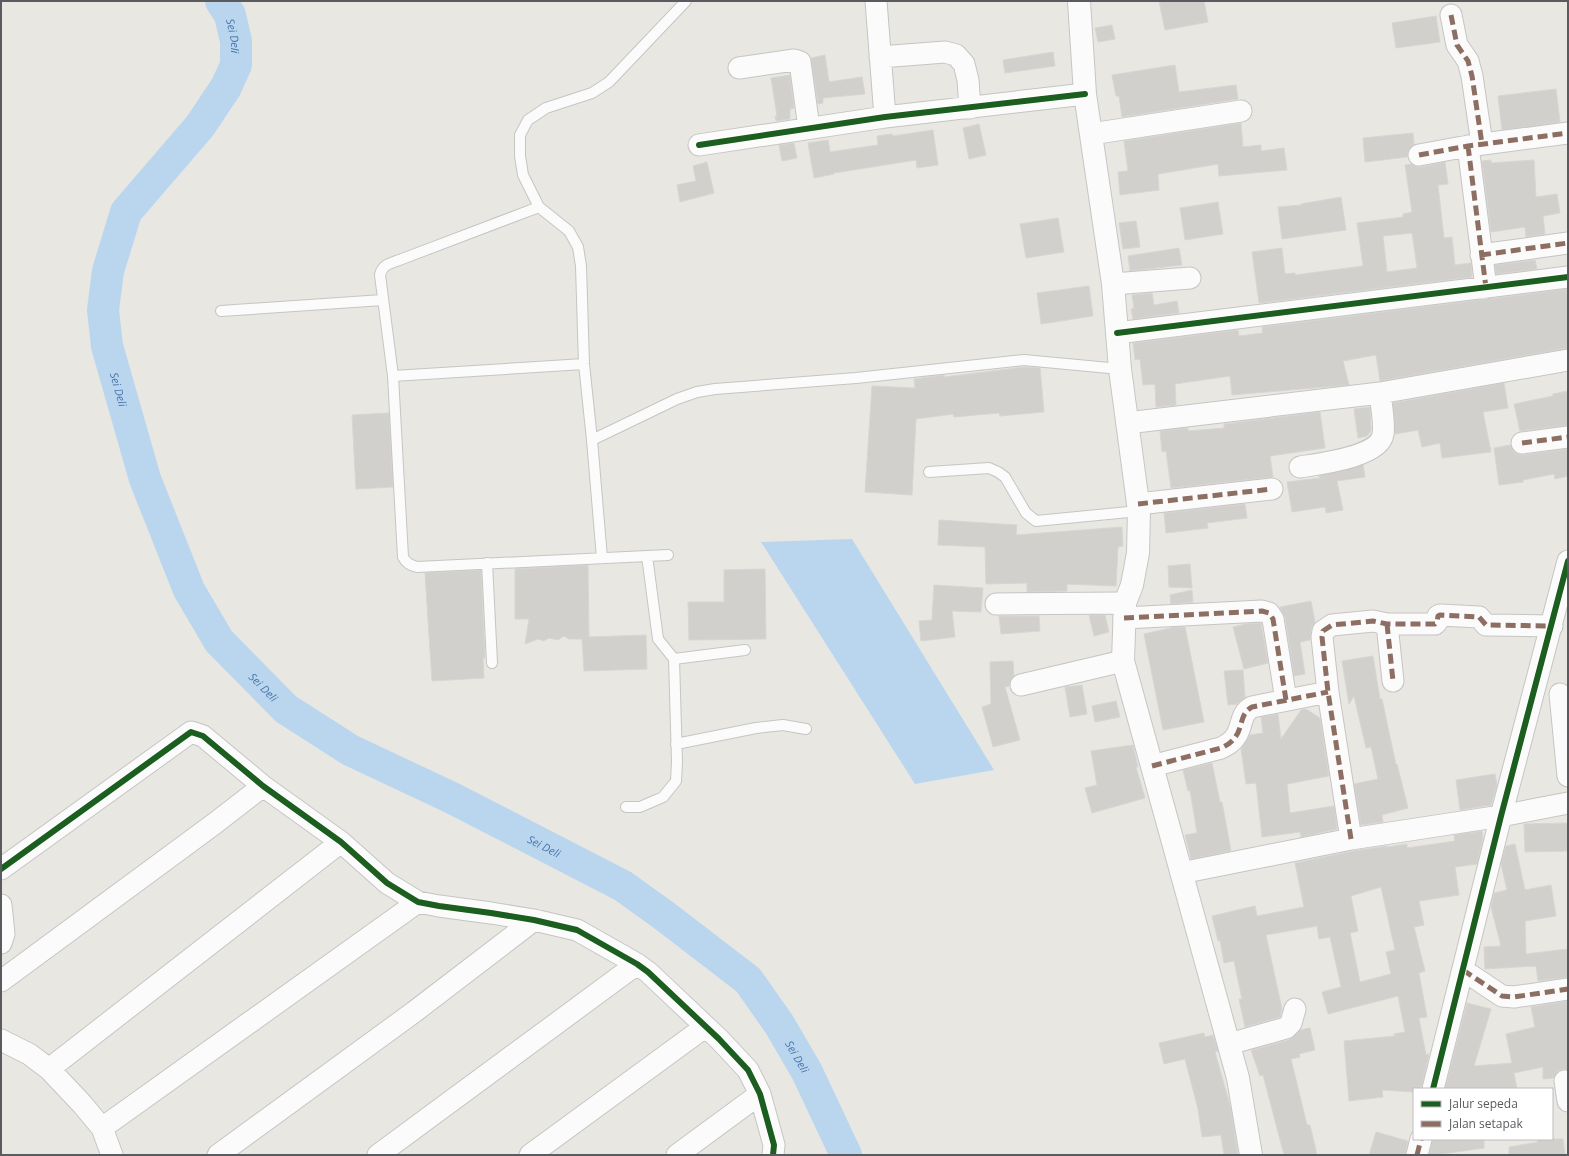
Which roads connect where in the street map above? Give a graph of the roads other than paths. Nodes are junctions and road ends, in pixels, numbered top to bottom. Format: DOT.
graph roads {
  1 [pos="686,1"];
  2 [pos="876,1"];
  3 [pos="1079,1"];
  4 [pos="1451,15"];
  5 [pos="880,57"];
  6 [pos="739,68"];
  7 [pos="1085,94"];
  8 [pos="970,108"];
  9 [pos="1241,111"];
  10 [pos="886,117"];
  11 [pos="809,128"];
  12 [pos="1568,133"];
  13 [pos="1091,134"];
  14 [pos="699,145"];
  15 [pos="1475,145"];
  16 [pos="1418,154"];
  17 [pos="539,207"];
  18 [pos="1568,243"];
  19 [pos="1481,255"];
  20 [pos="1568,277"];
  21 [pos="1190,278"];
  22 [pos="1113,284"];
  23 [pos="1486,288"];
  24 [pos="383,300"];
  25 [pos="221,311"];
  26 [pos="1117,333"];
  27 [pos="1568,360"];
  28 [pos="584,364"];
  29 [pos="1120,369"];
  30 [pos="393,376"];
  31 [pos="1380,393"];
  32 [pos="1127,423"];
  33 [pos="1568,437"];
  34 [pos="592,440"];
  35 [pos="1522,443"];
  36 [pos="1300,467"];
  37 [pos="928,472"];
  38 [pos="1272,489"];
  39 [pos="1138,507"];
  40 [pos="668,555"];
  41 [pos="647,556"];
  42 [pos="602,558"];
  43 [pos="1568,561"];
  44 [pos="487,563"];
  45 [pos="996,604"];
  46 [pos="1124,610"];
  47 [pos="1387,624"];
  48 [pos="1552,626"];
  49 [pos="745,650"];
  50 [pos="674,659"];
  51 [pos="1123,661"];
  52 [pos="492,663"];
  53 [pos="1393,681"];
  54 [pos="1021,685"];
  55 [pos="1328,692"];
  56 [pos="1560,694"];
  57 [pos="1286,700"];
  58 [pos="806,729"];
  59 [pos="676,744"];
  60 [pos="1152,766"];
  61 [pos="1568,776"];
  62 [pos="263,786"];
  63 [pos="1568,803"];
  64 [pos="626,807"];
  65 [pos="1501,816"];
  66 [pos="1351,839"];
  67 [pos="341,842"];
  68 [pos="1,868"];
  69 [pos="1181,873"];
  70 [pos="418,902"];
  71 [pos="1,906"];
  72 [pos="534,920"];
  73 [pos="1,943"];
  74 [pos="637,964"];
  75 [pos="1463,970"];
  76 [pos="1,980"];
  77 [pos="1568,989"];
  78 [pos="1295,1009"];
  79 [pos="705,1027"];
  80 [pos="1,1040"];
  81 [pos="1229,1044"];
  82 [pos="49,1069"];
  83 [pos="1433,1088"];
  84 [pos="760,1094"];
  85 [pos="102,1128"];
  86 [pos="1421,1140"];
  87 [pos="112,1155"];
  88 [pos="218,1155"];
  89 [pos="378,1155"];
  90 [pos="530,1155"];
  91 [pos="677,1155"];
  92 [pos="773,1155"];
  93 [pos="1251,1155"];
  94 [pos="1417,1155"];
  1 -- 17 [label="lane"];
  2 -- 5 [label="street"];
  3 -- 7 [label="main road"];
  4 -- 15 [label="street"];
  5 -- 8 [label="street"];
  5 -- 10 [label="street"];
  6 -- 11 [label="street"];
  7 -- 8 [label="street"];
  7 -- 13 [label="main road"];
  8 -- 10 [label="street"];
  9 -- 13 [label="street"];
  10 -- 11 [label="street"];
  11 -- 14 [label="street"];
  12 -- 15 [label="street"];
  13 -- 22 [label="main road"];
  15 -- 16 [label="street"];
  15 -- 19 [label="street"];
  17 -- 24 [label="lane"];
  17 -- 28 [label="lane"];
  18 -- 19 [label="street"];
  19 -- 23 [label="street"];
  20 -- 23 [label="street"];
  21 -- 22 [label="street"];
  22 -- 26 [label="main road"];
  23 -- 26 [label="street"];
  24 -- 25 [label="lane"];
  24 -- 30 [label="lane"];
  26 -- 29 [label="main road"];
  27 -- 31 [label="street"];
  28 -- 30 [label="lane"];
  28 -- 34 [label="lane"];
  29 -- 32 [label="main road"];
  29 -- 34 [label="lane"];
  30 -- 44 [label="lane"];
  31 -- 32 [label="street"];
  31 -- 36 [label="street"];
  32 -- 39 [label="main road"];
  33 -- 35 [label="street"];
  34 -- 42 [label="lane"];
  37 -- 39 [label="lane"];
  38 -- 39 [label="street"];
  39 -- 46 [label="main road"];
  40 -- 41 [label="lane"];
  41 -- 42 [label="lane"];
  41 -- 50 [label="lane"];
  42 -- 44 [label="lane"];
  43 -- 48 [label="street"];
  44 -- 52 [label="lane"];
  45 -- 46 [label="street"];
  46 -- 51 [label="main road"];
  46 -- 57 [label="street"];
  47 -- 48 [label="street"];
  47 -- 53 [label="street"];
  47 -- 55 [label="street"];
  48 -- 65 [label="street"];
  49 -- 50 [label="lane"];
  50 -- 59 [label="lane"];
  51 -- 54 [label="street"];
  51 -- 60 [label="main road"];
  55 -- 57 [label="street"];
  55 -- 66 [label="street"];
  56 -- 61 [label="street"];
  57 -- 60 [label="street"];
  58 -- 59 [label="lane"];
  59 -- 64 [label="lane"];
  60 -- 69 [label="main road"];
  62 -- 67 [label="street"];
  62 -- 68 [label="street"];
  62 -- 76 [label="street"];
  63 -- 65 [label="street"];
  65 -- 66 [label="street"];
  65 -- 75 [label="street"];
  66 -- 69 [label="street"];
  67 -- 70 [label="street"];
  67 -- 82 [label="street"];
  69 -- 81 [label="main road"];
  70 -- 72 [label="street"];
  70 -- 85 [label="street"];
  71 -- 73 [label="street"];
  72 -- 74 [label="street"];
  72 -- 88 [label="street"];
  74 -- 79 [label="street"];
  74 -- 89 [label="street"];
  75 -- 77 [label="street"];
  75 -- 83 [label="street"];
  78 -- 81 [label="street"];
  79 -- 84 [label="street"];
  79 -- 90 [label="street"];
  80 -- 82 [label="street"];
  81 -- 93 [label="main road"];
  82 -- 85 [label="street"];
  84 -- 91 [label="street"];
  84 -- 92 [label="street"];
  85 -- 87 [label="street"];
  86 -- 94 [label="street"];
}
